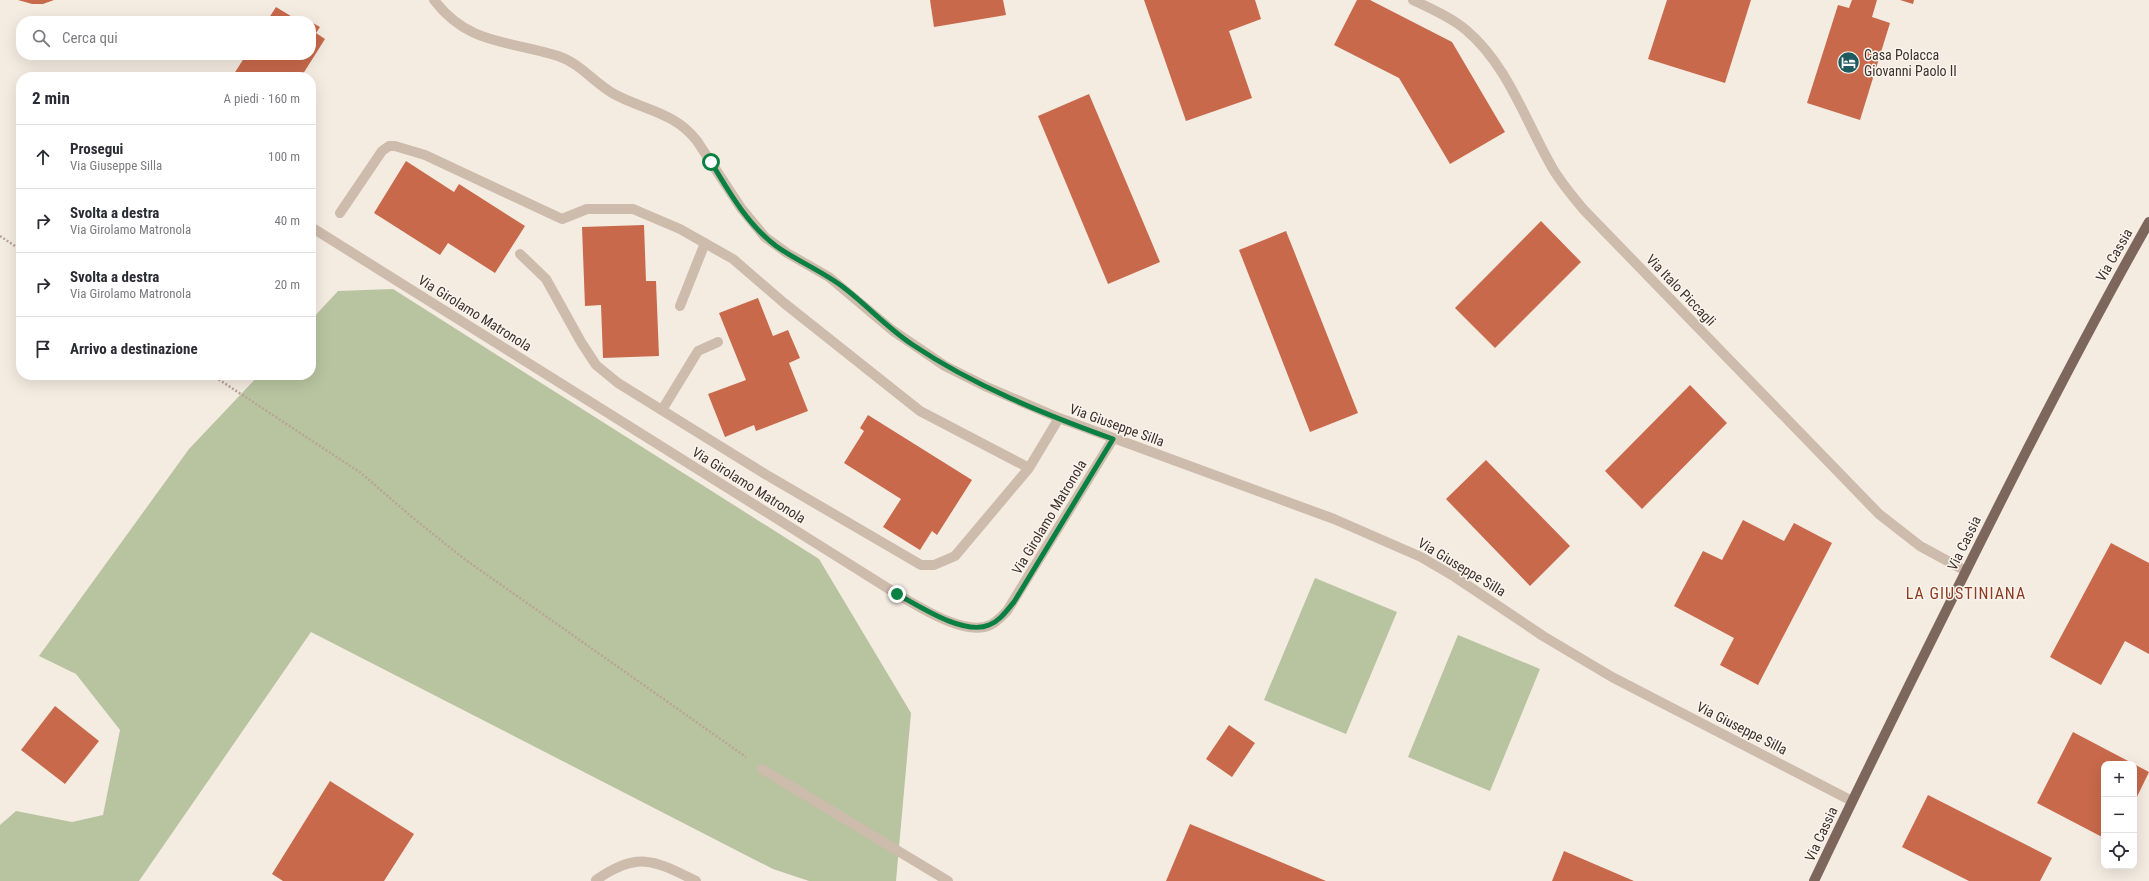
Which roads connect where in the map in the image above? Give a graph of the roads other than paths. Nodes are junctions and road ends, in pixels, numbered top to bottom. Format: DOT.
graph roads {
  1 [pos="434,0"];
  2 [pos="1413,0"];
  3 [pos="340,213"];
  4 [pos="2149,222"];
  5 [pos="316,230"];
  6 [pos="705,243"];
  7 [pos="520,254"];
  8 [pos="680,306"];
  9 [pos="718,342"];
  10 [pos="662,410"];
  11 [pos="1059,418"];
  12 [pos="1113,439"];
  13 [pos="1029,468"];
  14 [pos="1966,571"];
  15 [pos="762,769"];
  16 [pos="1852,801"];
  17 [pos="596,880"];
  18 [pos="696,881"];
  19 [pos="948,881"];
  20 [pos="1814,881"];
  1 -- 11 [label="street, Via Giuseppe Silla"];
  2 -- 14 [label="street, Via Italo Piccagli"];
  3 -- 6 [label="street"];
  4 -- 14 [label="main road, Via Cassia"];
  5 -- 12 [label="street, Via Girolamo Matronola"];
  6 -- 8 [label="street"];
  6 -- 13 [label="street"];
  7 -- 10 [label="street"];
  9 -- 10 [label="street"];
  10 -- 13 [label="street"];
  11 -- 12 [label="street, Via Giuseppe Silla"];
  11 -- 13 [label="street"];
  12 -- 16 [label="street, Via Giuseppe Silla"];
  14 -- 16 [label="main road, Via Cassia"];
  15 -- 19 [label="street"];
  16 -- 20 [label="main road, Via Cassia"];
  17 -- 18 [label="street"];
}
